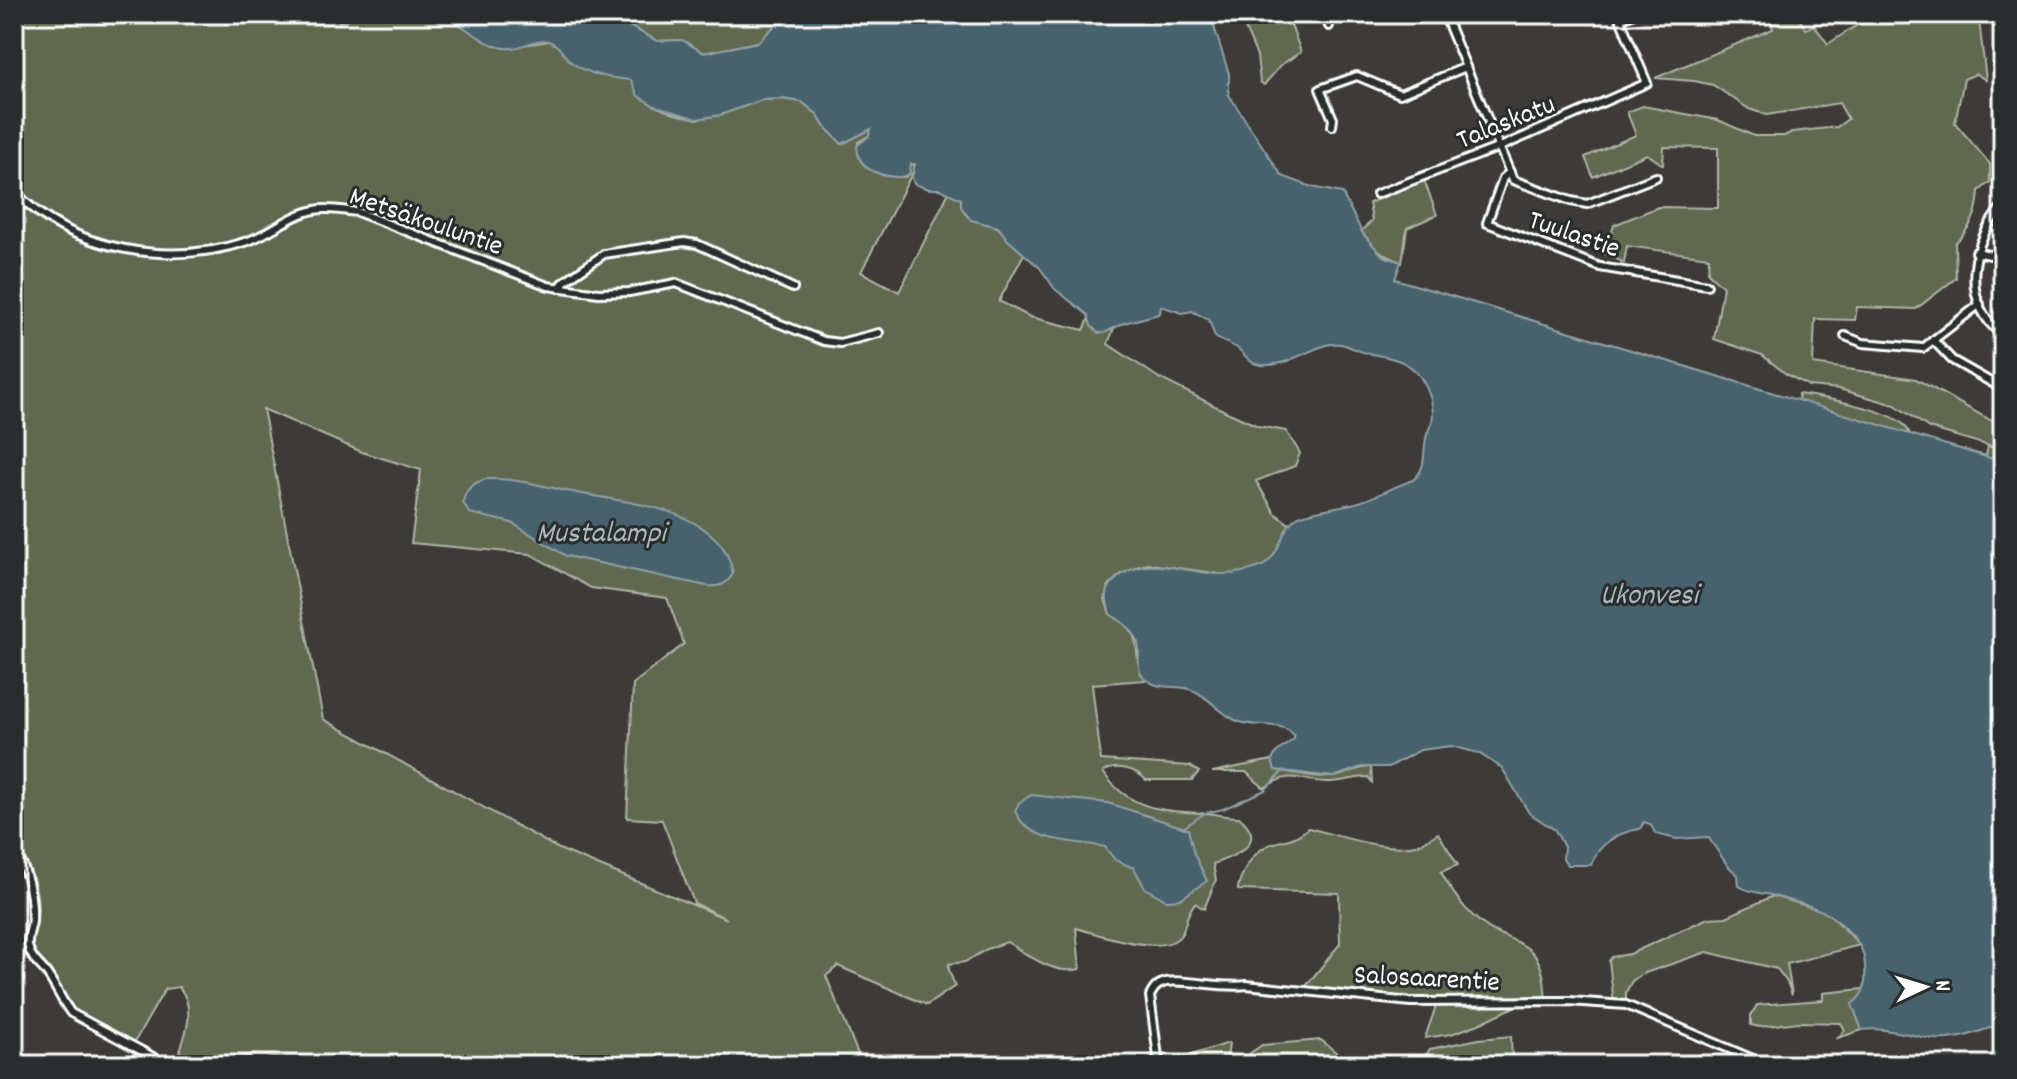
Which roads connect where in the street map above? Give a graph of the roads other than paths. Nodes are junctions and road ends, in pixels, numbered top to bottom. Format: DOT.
graph roads {
  1 [pos="1325,14"];
  2 [pos="1444,14"];
  3 [pos="1632,14"];
  4 [pos="1619,16"];
  5 [pos="1329,26"];
  6 [pos="1466,67"];
  7 [pos="1332,126"];
  8 [pos="1500,147"];
  9 [pos="1510,172"];
  10 [pos="1656,177"];
  11 [pos="14,191"];
  12 [pos="1377,194"];
  13 [pos="2003,205"];
  14 [pos="1976,252"];
  15 [pos="2003,253"];
  16 [pos="1707,285"];
  17 [pos="559,288"];
  18 [pos="793,288"];
  19 [pos="1980,304"];
  20 [pos="2003,323"];
  21 [pos="1993,327"];
  22 [pos="879,333"];
  23 [pos="1845,336"];
  24 [pos="2003,336"];
  25 [pos="1933,340"];
  26 [pos="2003,389"];
  27 [pos="14,850"];
  28 [pos="168,1065"];
  29 [pos="1159,1065"];
  30 [pos="1767,1065"];
  1 -- 5 [label="street"];
  2 -- 6 [label="street"];
  3 -- 4 [label="street"];
  4 -- 8 [label="street, Talaskatu"];
  6 -- 7 [label="street"];
  6 -- 8 [label="street"];
  8 -- 9 [label="street"];
  8 -- 12 [label="street, Talaskatu"];
  9 -- 10 [label="street"];
  9 -- 16 [label="street, Tuulastie"];
  11 -- 17 [label="street, Metsäkouluntie"];
  13 -- 14 [label="street"];
  14 -- 15 [label="street"];
  14 -- 19 [label="street"];
  17 -- 18 [label="street"];
  17 -- 22 [label="street, Metsäkouluntie"];
  19 -- 21 [label="street"];
  19 -- 25 [label="street"];
  20 -- 21 [label="street"];
  21 -- 24 [label="street"];
  23 -- 25 [label="street"];
  25 -- 26 [label="street"];
  27 -- 28 [label="street"];
  29 -- 30 [label="street, Salosaarentie"];
}
